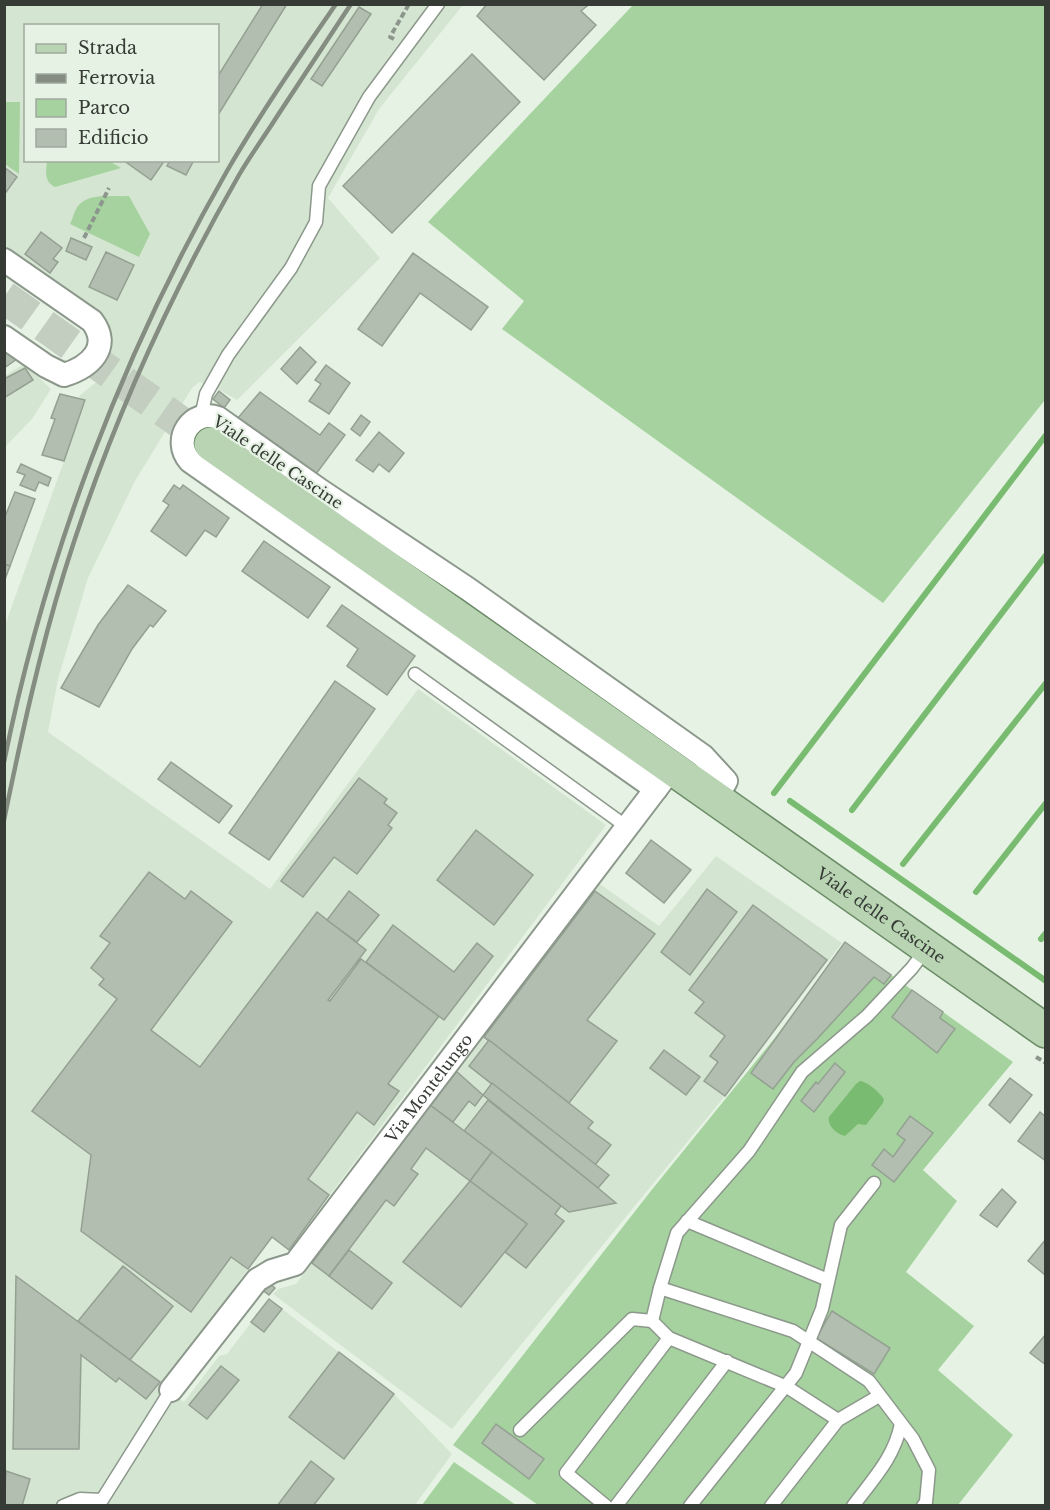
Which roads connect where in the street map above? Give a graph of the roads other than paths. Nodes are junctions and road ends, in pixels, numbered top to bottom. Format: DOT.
graph roads {
  1 [pos="438,4"];
  2 [pos="4,260"];
  3 [pos="4,337"];
  4 [pos="206,430"];
  5 [pos="415,674"];
  6 [pos="664,779"];
  7 [pos="716,799"];
  8 [pos="627,827"];
  9 [pos="927,947"];
  10 [pos="1046,1031"];
  11 [pos="874,1183"];
  12 [pos="687,1221"];
  13 [pos="828,1280"];
  14 [pos="660,1288"];
  15 [pos="652,1321"];
  16 [pos="669,1338"];
  17 [pos="808,1341"];
  18 [pos="727,1361"];
  19 [pos="787,1387"];
  20 [pos="171,1390"];
  21 [pos="879,1396"];
  22 [pos="838,1420"];
  23 [pos="901,1424"];
  24 [pos="520,1430"];
  25 [pos="105,1503"];
  26 [pos="63,1506"];
  27 [pos="606,1506"];
  28 [pos="616,1506"];
  29 [pos="690,1506"];
  30 [pos="771,1506"];
  31 [pos="853,1506"];
  32 [pos="923,1506"];
  1 -- 4 [label="lane"];
  2 -- 3 [label="street"];
  4 -- 6 [label="main road, Viale delle Cascine"];
  4 -- 7 [label="street, Viale delle Cascine"];
  5 -- 8 [label="lane"];
  6 -- 7 [label="main road, Viale delle Cascine"];
  6 -- 8 [label="street, Via Montelungo"];
  7 -- 9 [label="main road, Viale delle Cascine"];
  8 -- 20 [label="street, Via Montelungo"];
  9 -- 10 [label="main road, Viale delle Cascine"];
  9 -- 12 [label="lane"];
  11 -- 13 [label="lane"];
  12 -- 13 [label="lane"];
  12 -- 14 [label="lane"];
  13 -- 17 [label="lane"];
  14 -- 15 [label="lane"];
  14 -- 17 [label="lane"];
  15 -- 16 [label="lane"];
  15 -- 24 [label="lane"];
  16 -- 18 [label="lane"];
  16 -- 27 [label="lane"];
  17 -- 19 [label="lane"];
  17 -- 21 [label="lane"];
  18 -- 19 [label="lane"];
  18 -- 28 [label="lane"];
  19 -- 22 [label="lane"];
  19 -- 29 [label="lane"];
  20 -- 25 [label="lane"];
  21 -- 22 [label="lane"];
  21 -- 23 [label="lane"];
  22 -- 30 [label="lane"];
  23 -- 31 [label="lane"];
  23 -- 32 [label="lane"];
  25 -- 26 [label="lane"];
}
